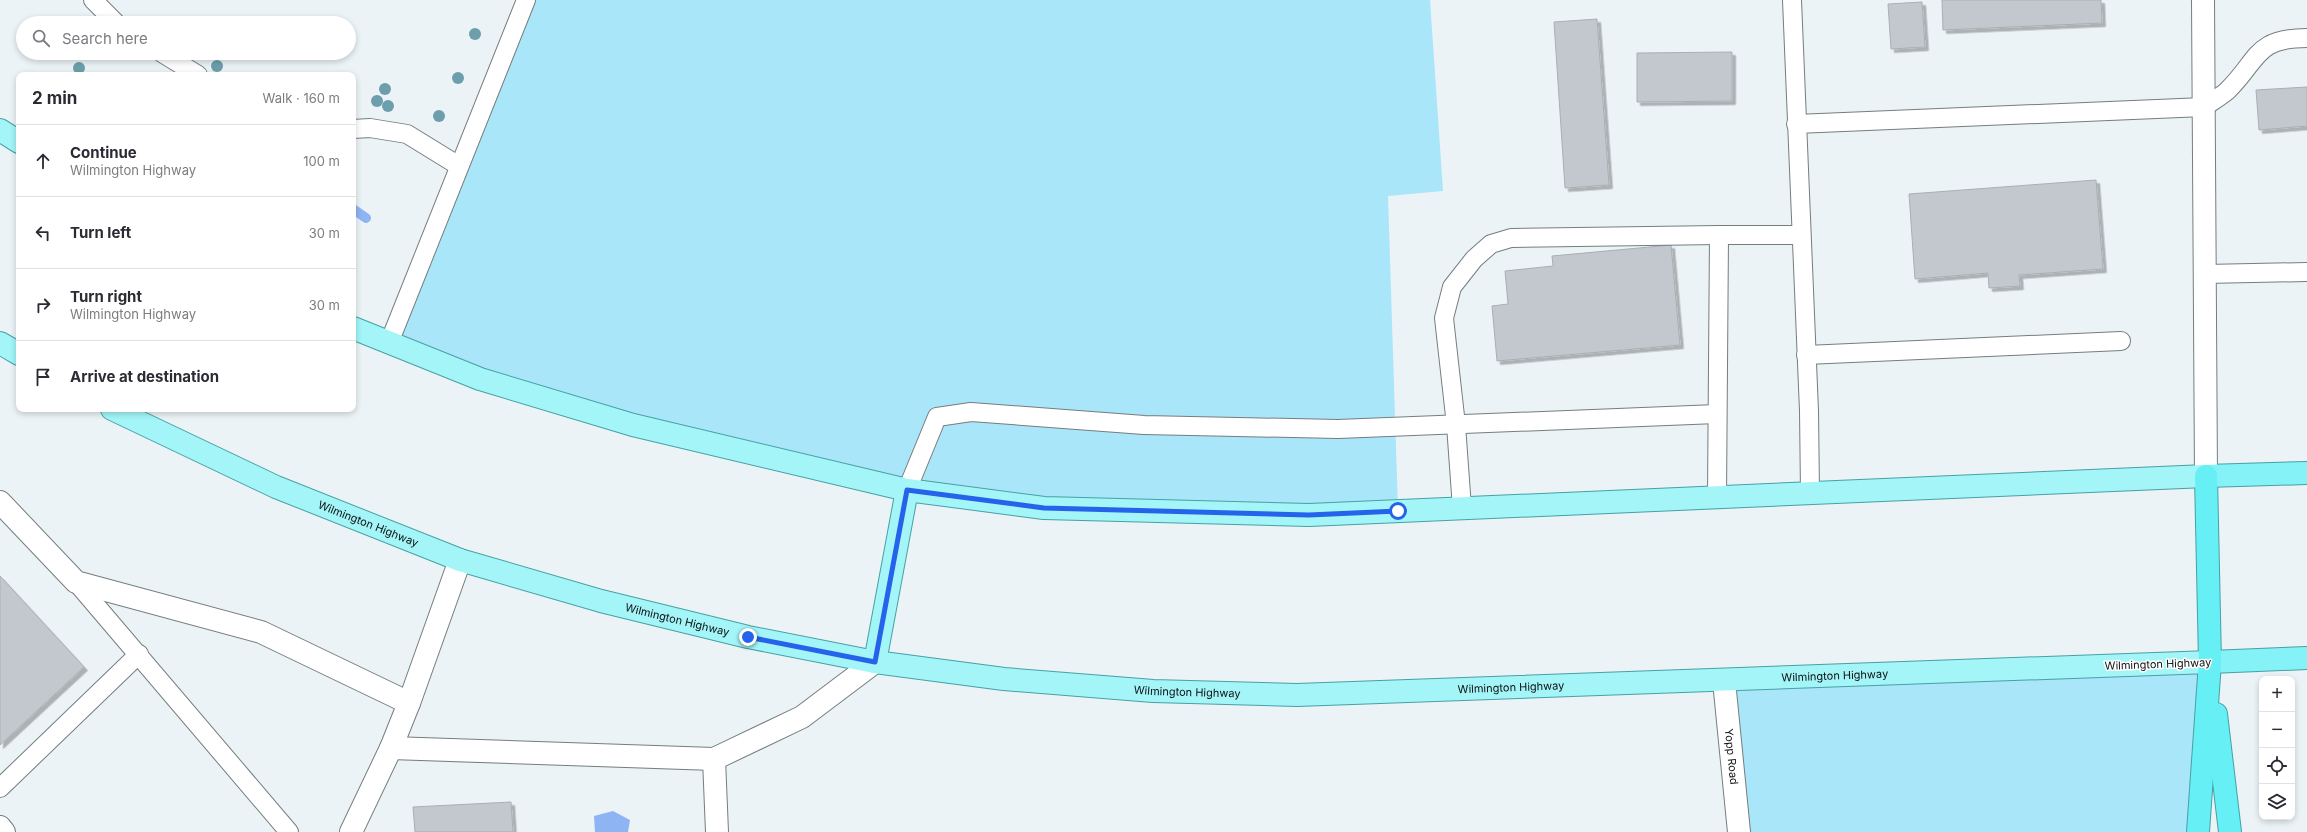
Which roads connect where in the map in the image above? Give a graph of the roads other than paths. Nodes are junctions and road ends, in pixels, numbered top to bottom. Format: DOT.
graph roads {
  1 [pos="93,0"];
  2 [pos="526,0"];
  3 [pos="1792,0"];
  4 [pos="2203,0"];
  5 [pos="109,16"];
  6 [pos="2307,38"];
  7 [pos="173,60"];
  8 [pos="193,72"];
  9 [pos="2204,107"];
  10 [pos="1796,124"];
  11 [pos="356,129"];
  12 [pos="459,166"];
  13 [pos="1801,234"];
  14 [pos="1719,236"];
  15 [pos="2307,272"];
  16 [pos="2205,274"];
  17 [pos="356,329"];
  18 [pos="2121,341"];
  19 [pos="0,343"];
  20 [pos="388,343"];
  21 [pos="16,352"];
  22 [pos="1806,355"];
  23 [pos="118,412"];
  24 [pos="1717,414"];
  25 [pos="1456,424"];
  26 [pos="2307,473"];
  27 [pos="2206,476"];
  28 [pos="907,490"];
  29 [pos="1810,493"];
  30 [pos="1717,497"];
  31 [pos="0,502"];
  32 [pos="1462,508"];
  33 [pos="460,560"];
  34 [pos="76,582"];
  35 [pos="139,654"];
  36 [pos="2307,658"];
  37 [pos="875,662"];
  38 [pos="2210,662"];
  39 [pos="1724,681"];
  40 [pos="410,703"];
  41 [pos="391,748"];
  42 [pos="714,759"];
  43 [pos="0,788"];
  44 [pos="0,827"];
  45 [pos="4,832"];
  46 [pos="290,832"];
  47 [pos="351,832"];
  48 [pos="717,832"];
  49 [pos="1739,832"];
  50 [pos="2198,832"];
  51 [pos="2230,832"];
  1 -- 5 [label="lane"];
  2 -- 12 [label="lane"];
  3 -- 10 [label="lane"];
  4 -- 9 [label="street"];
  6 -- 9 [label="lane"];
  7 -- 8 [label="lane"];
  9 -- 10 [label="lane"];
  9 -- 16 [label="street"];
  10 -- 13 [label="lane"];
  11 -- 12 [label="lane"];
  12 -- 20 [label="lane"];
  13 -- 14 [label="lane"];
  13 -- 22 [label="lane"];
  14 -- 24 [label="lane"];
  14 -- 25 [label="lane"];
  15 -- 16 [label="lane"];
  16 -- 27 [label="street"];
  17 -- 20 [label="main road"];
  18 -- 22 [label="lane"];
  19 -- 21 [label="main road"];
  20 -- 28 [label="main road"];
  22 -- 29 [label="lane"];
  23 -- 33 [label="main road, Wilmington Highway"];
  24 -- 25 [label="lane"];
  24 -- 30 [label="lane"];
  25 -- 28 [label="lane"];
  25 -- 32 [label="lane"];
  26 -- 27 [label="highway"];
  27 -- 29 [label="main road"];
  27 -- 38 [label="highway"];
  28 -- 32 [label="main road"];
  28 -- 37 [label="main road"];
  29 -- 30 [label="main road"];
  30 -- 32 [label="main road"];
  31 -- 34 [label="street"];
  33 -- 37 [label="main road, Wilmington Highway"];
  33 -- 40 [label="street"];
  34 -- 35 [label="lane"];
  34 -- 40 [label="street"];
  35 -- 43 [label="lane"];
  35 -- 46 [label="lane"];
  36 -- 38 [label="highway, Wilmington Highway"];
  37 -- 39 [label="main road, Wilmington Highway"];
  37 -- 42 [label="street"];
  38 -- 39 [label="main road, Wilmington Highway"];
  38 -- 50 [label="highway"];
  38 -- 51 [label="highway"];
  39 -- 49 [label="street, Yopp Road"];
  40 -- 41 [label="street"];
  41 -- 42 [label="street"];
  41 -- 47 [label="street"];
  42 -- 48 [label="street"];
  44 -- 45 [label="street"];
}
